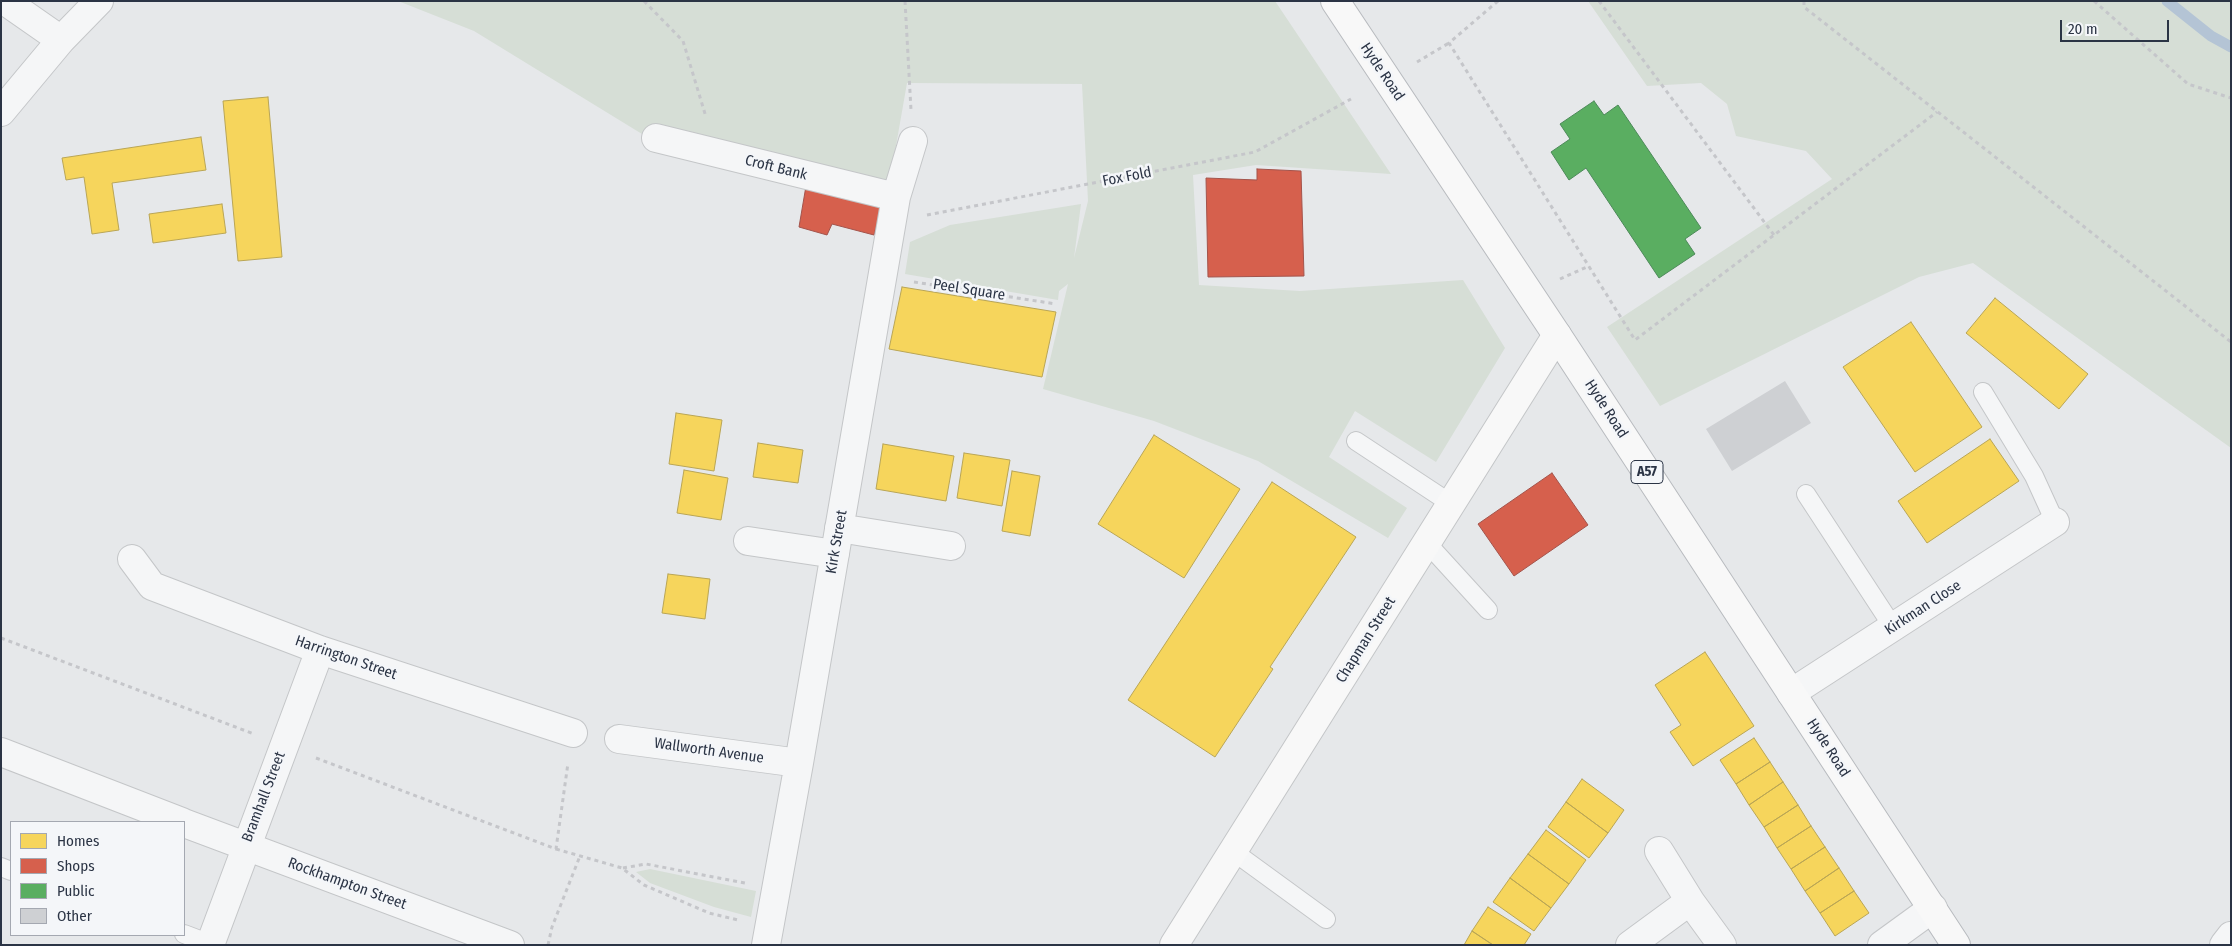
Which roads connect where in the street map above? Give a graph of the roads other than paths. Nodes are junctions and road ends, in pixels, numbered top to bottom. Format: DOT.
graph roads {
  1 [pos="5,1"];
  2 [pos="1335,1"];
  3 [pos="91,4"];
  4 [pos="61,40"];
  5 [pos="1,112"];
  6 [pos="656,138"];
  7 [pos="913,141"];
  8 [pos="894,210"];
  9 [pos="1558,335"];
  10 [pos="1983,392"];
  11 [pos="1356,441"];
  12 [pos="1806,494"];
  13 [pos="1450,503"];
  14 [pos="2055,522"];
  15 [pos="748,541"];
  16 [pos="837,541"];
  17 [pos="1426,542"];
  18 [pos="951,546"];
  19 [pos="132,559"];
  20 [pos="1488,610"];
  21 [pos="1893,627"];
  22 [pos="320,650"];
  23 [pos="1791,693"];
  24 [pos="573,733"];
  25 [pos="619,739"];
  26 [pos="1,752"];
  27 [pos="799,763"];
  28 [pos="180,821"];
  29 [pos="185,823"];
  30 [pos="245,847"];
  31 [pos="1659,851"];
  32 [pos="1234,852"];
  33 [pos="1690,902"];
  34 [pos="1933,908"];
  35 [pos="1326,919"];
  36 [pos="185,934"];
  37 [pos="768,936"];
  38 [pos="2231,936"];
  39 [pos="211,944"];
  40 [pos="510,945"];
  41 [pos="1174,945"];
  42 [pos="1630,945"];
  43 [pos="1722,945"];
  44 [pos="1882,945"];
  45 [pos="1956,945"];
  46 [pos="2224,945"];
  1 -- 4 [label="street"];
  2 -- 9 [label="main road, Hyde Road / A57"];
  3 -- 4 [label="street"];
  4 -- 5 [label="street"];
  6 -- 8 [label="street, Croft Bank"];
  7 -- 8 [label="street, Kirk Street"];
  8 -- 16 [label="street, Kirk Street"];
  9 -- 13 [label="main road, Chapman Street"];
  9 -- 23 [label="main road, Hyde Road / A57"];
  10 -- 14 [label="lane"];
  11 -- 13 [label="lane"];
  12 -- 21 [label="lane"];
  13 -- 17 [label="main road, Chapman Street"];
  14 -- 21 [label="street, Kirkman Close"];
  15 -- 16 [label="street"];
  16 -- 18 [label="street"];
  16 -- 27 [label="street, Kirk Street"];
  17 -- 20 [label="lane"];
  17 -- 32 [label="main road, Chapman Street"];
  19 -- 22 [label="street, Harrington Street"];
  21 -- 23 [label="street, Kirkman Close"];
  22 -- 24 [label="street, Harrington Street"];
  22 -- 30 [label="street, Bramhall Street"];
  23 -- 34 [label="main road, Hyde Road / A57"];
  25 -- 27 [label="street, Wallworth Avenue"];
  26 -- 28 [label="street, Rockhampton Street"];
  27 -- 37 [label="street, Kirk Street"];
  29 -- 30 [label="street, Rockhampton Street"];
  30 -- 39 [label="street, Bramhall Street"];
  30 -- 40 [label="street, Rockhampton Street"];
  31 -- 33 [label="street"];
  32 -- 35 [label="lane"];
  32 -- 41 [label="main road, Chapman Street"];
  33 -- 42 [label="street"];
  33 -- 43 [label="street"];
  34 -- 44 [label="street"];
  34 -- 45 [label="main road, Hyde Road / A57"];
  36 -- 39 [label="lane"];
  38 -- 46 [label="street"];
}
